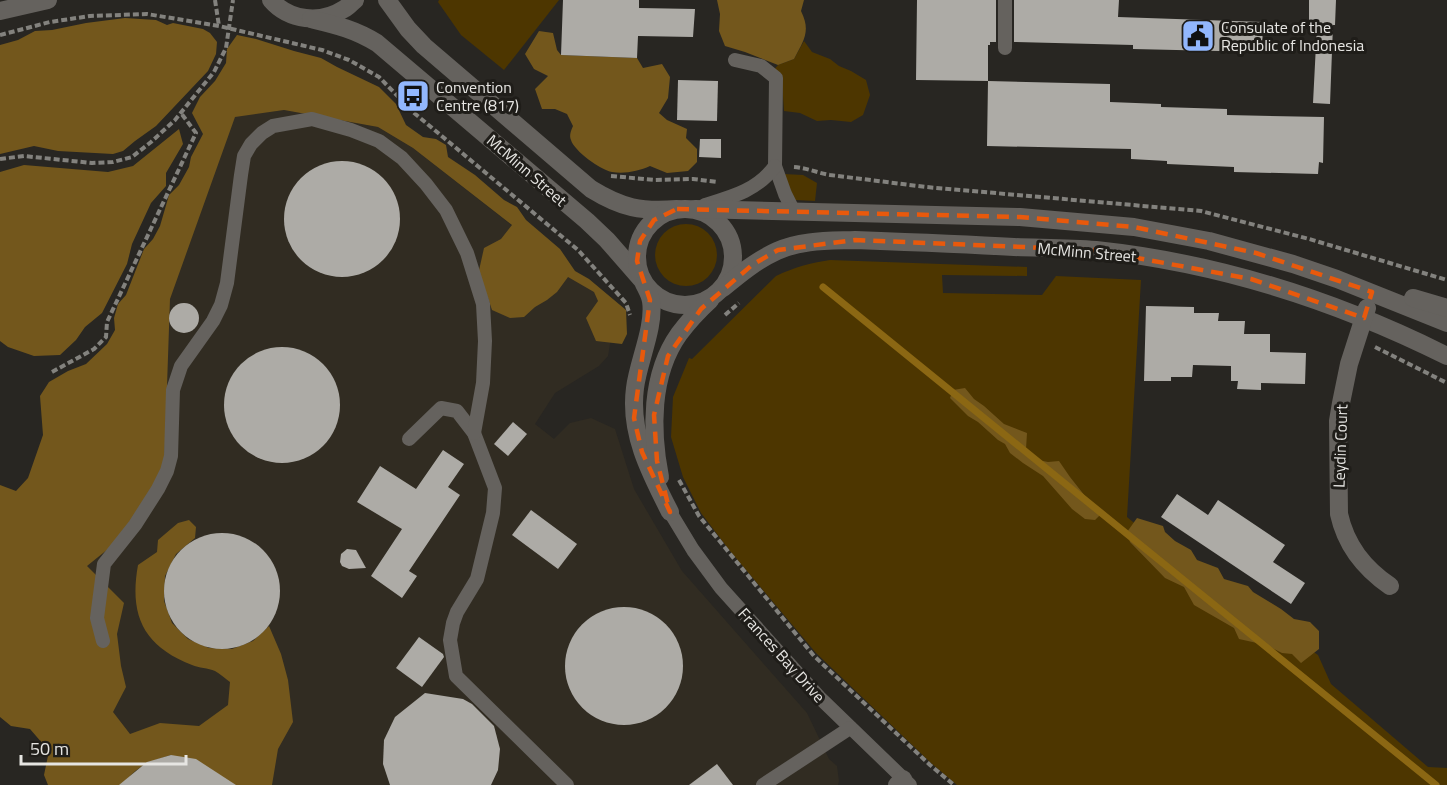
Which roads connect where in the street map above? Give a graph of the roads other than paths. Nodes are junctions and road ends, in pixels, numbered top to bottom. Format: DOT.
graph roads {
  1 [pos="48,0"];
  2 [pos="261,0"];
  3 [pos="355,0"];
  4 [pos="387,0"];
  5 [pos="1005,0"];
  6 [pos="277,5"];
  7 [pos="0,11"];
  8 [pos="310,19"];
  9 [pos="1005,48"];
  10 [pos="735,60"];
  11 [pos="776,166"];
  12 [pos="688,209"];
  13 [pos="794,212"];
  14 [pos="643,282"];
  15 [pos="719,291"];
  16 [pos="1372,292"];
  17 [pos="1447,308"];
  18 [pos="1364,318"];
  19 [pos="1447,323"];
  20 [pos="1447,356"];
  21 [pos="474,433"];
  22 [pos="409,439"];
  23 [pos="670,512"];
  24 [pos="1390,586"];
  25 [pos="103,641"];
  26 [pos="850,728"];
  27 [pos="903,783"];
  28 [pos="567,785"];
  29 [pos="763,785"];
  1 -- 7 [label="street"];
  2 -- 6 [label="street, McMinn Street"];
  3 -- 8 [label="street"];
  4 -- 12 [label="street, McMinn Street"];
  5 -- 9 [label="lane"];
  6 -- 8 [label="street, McMinn Street"];
  8 -- 14 [label="street, McMinn Street"];
  10 -- 11 [label="lane"];
  11 -- 12 [label="lane"];
  11 -- 13 [label="lane"];
  12 -- 13 [label="street, McMinn Street"];
  12 -- 14 [label="street"];
  12 -- 15 [label="street"];
  13 -- 16 [label="street, McMinn Street"];
  14 -- 15 [label="street"];
  14 -- 23 [label="street, Frances Bay Drive"];
  15 -- 18 [label="street, McMinn Street"];
  15 -- 23 [label="street, Frances Bay Drive"];
  16 -- 17 [label="street, McMinn Street"];
  16 -- 18 [label="street, Leydin Court"];
  16 -- 19 [label="street, McMinn Street"];
  18 -- 20 [label="street, McMinn Street"];
  18 -- 24 [label="street, Leydin Court"];
  21 -- 22 [label="lane"];
  21 -- 25 [label="lane"];
  21 -- 28 [label="lane"];
  23 -- 26 [label="lane, Frances Bay Drive"];
  26 -- 27 [label="lane, Frances Bay Drive"];
  26 -- 29 [label="lane"];
}
